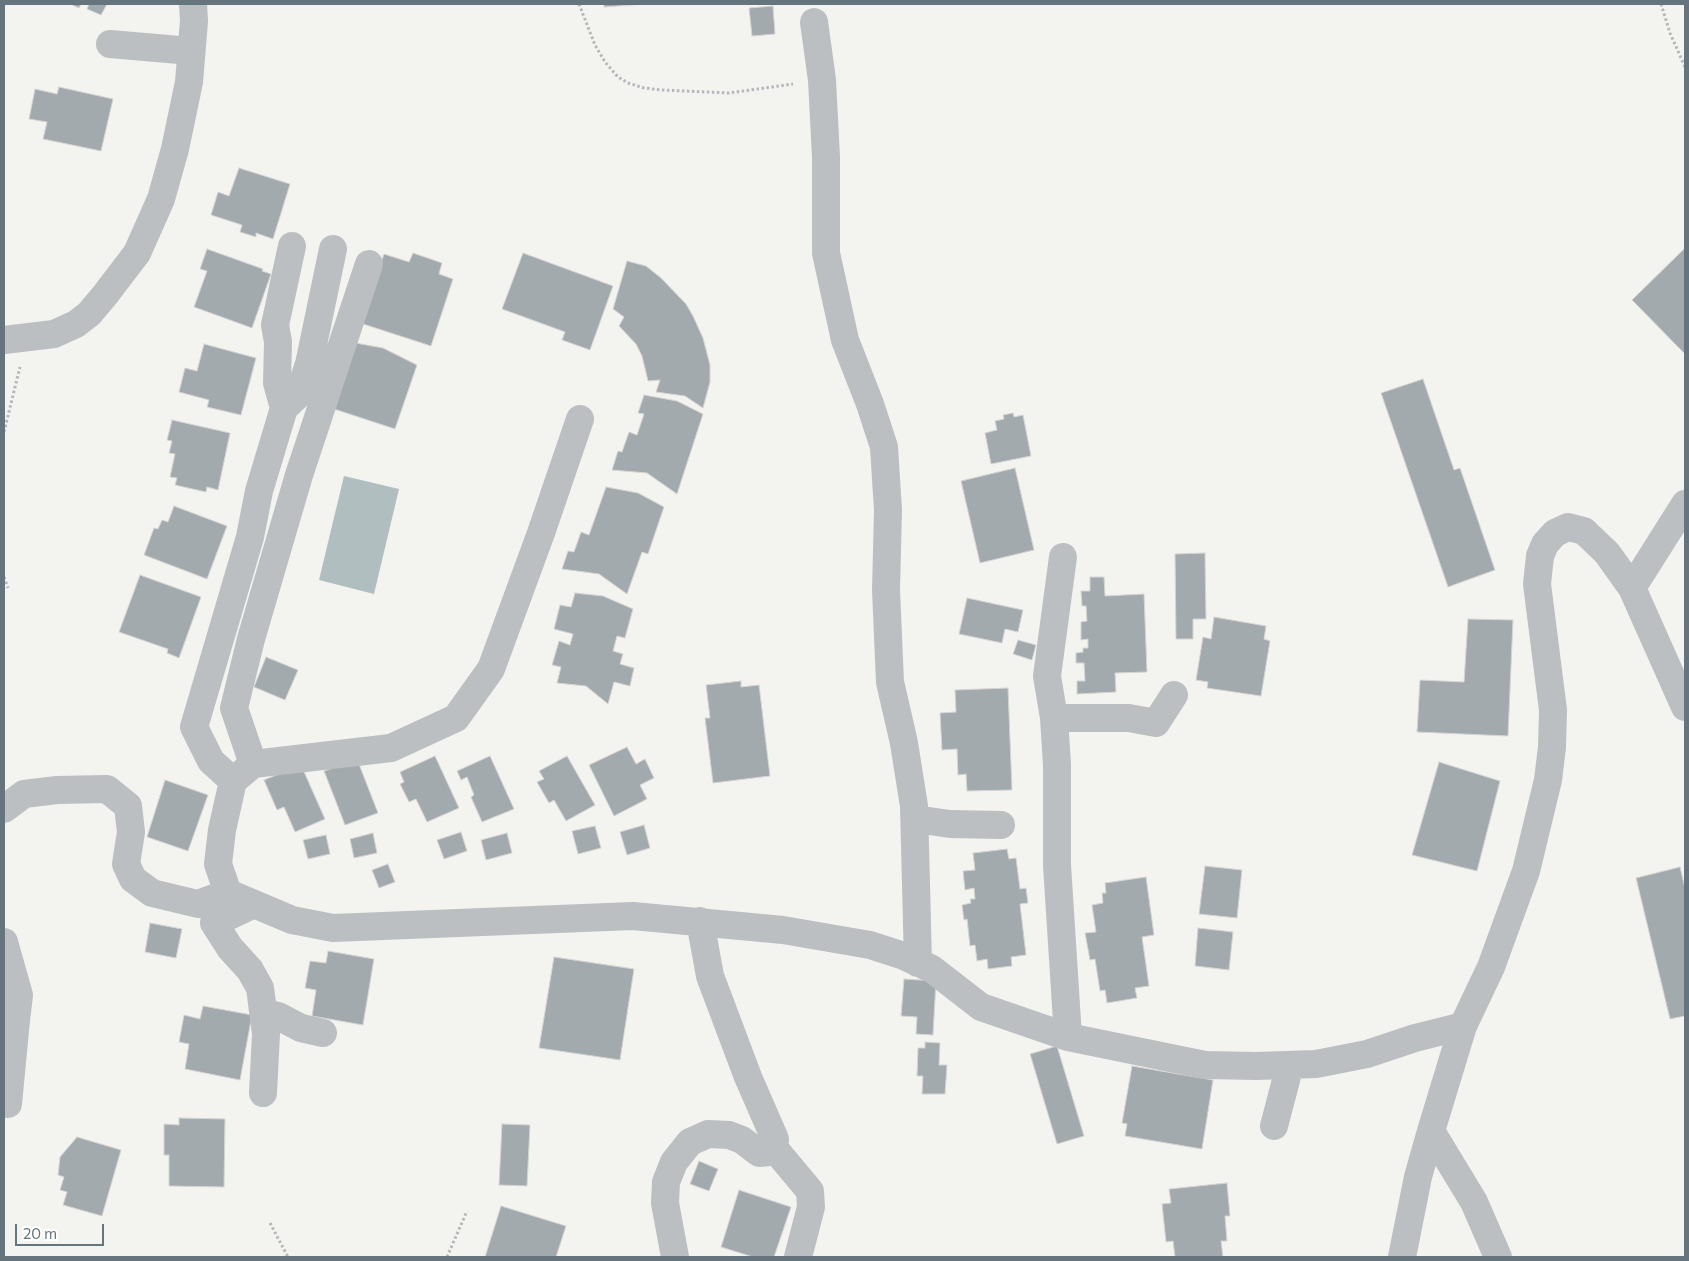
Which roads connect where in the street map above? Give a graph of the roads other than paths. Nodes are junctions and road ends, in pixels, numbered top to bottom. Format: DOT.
graph roads {
  1 [pos="193,4"];
  2 [pos="814,22"];
  3 [pos="110,44"];
  4 [pos="192,51"];
  5 [pos="292,246"];
  6 [pos="333,249"];
  7 [pos="369,264"];
  8 [pos="16,339"];
  9 [pos="284,408"];
  10 [pos="580,419"];
  11 [pos="1685,504"];
  12 [pos="1062,557"];
  13 [pos="1632,588"];
  14 [pos="1174,695"];
  15 [pos="1685,707"];
  16 [pos="1054,718"];
  17 [pos="243,772"];
  18 [pos="4,809"];
  19 [pos="914,819"];
  20 [pos="1001,825"];
  21 [pos="228,893"];
  22 [pos="252,905"];
  23 [pos="700,921"];
  24 [pos="4,942"];
  25 [pos="918,963"];
  26 [pos="264,1014"];
  27 [pos="10,1026"];
  28 [pos="1463,1026"];
  29 [pos="323,1033"];
  30 [pos="1068,1037"];
  31 [pos="1290,1065"];
  32 [pos="263,1094"];
  33 [pos="8,1104"];
  34 [pos="1274,1126"];
  35 [pos="1431,1131"];
  36 [pos="774,1148"];
  37 [pos="675,1257"];
  38 [pos="798,1257"];
  39 [pos="1402,1257"];
  40 [pos="1498,1257"];
  1 -- 4 [label="street"];
  2 -- 19 [label="street"];
  3 -- 4 [label="street"];
  4 -- 8 [label="street"];
  5 -- 9 [label="street"];
  6 -- 9 [label="street"];
  7 -- 17 [label="street"];
  9 -- 17 [label="street"];
  10 -- 17 [label="street"];
  11 -- 13 [label="street"];
  12 -- 16 [label="street"];
  13 -- 15 [label="street"];
  13 -- 28 [label="street"];
  14 -- 16 [label="street"];
  16 -- 30 [label="street"];
  17 -- 21 [label="street"];
  18 -- 21 [label="street"];
  19 -- 20 [label="street"];
  19 -- 25 [label="street"];
  21 -- 22 [label="street"];
  22 -- 23 [label="street"];
  22 -- 26 [label="street"];
  23 -- 25 [label="street"];
  23 -- 36 [label="street"];
  24 -- 27 [label="street"];
  25 -- 30 [label="street"];
  26 -- 29 [label="street"];
  26 -- 32 [label="street"];
  27 -- 33 [label="street"];
  28 -- 31 [label="street"];
  28 -- 35 [label="street"];
  30 -- 31 [label="street"];
  31 -- 34 [label="street"];
  35 -- 39 [label="street"];
  35 -- 40 [label="street"];
  36 -- 37 [label="street"];
  36 -- 38 [label="street"];
}
